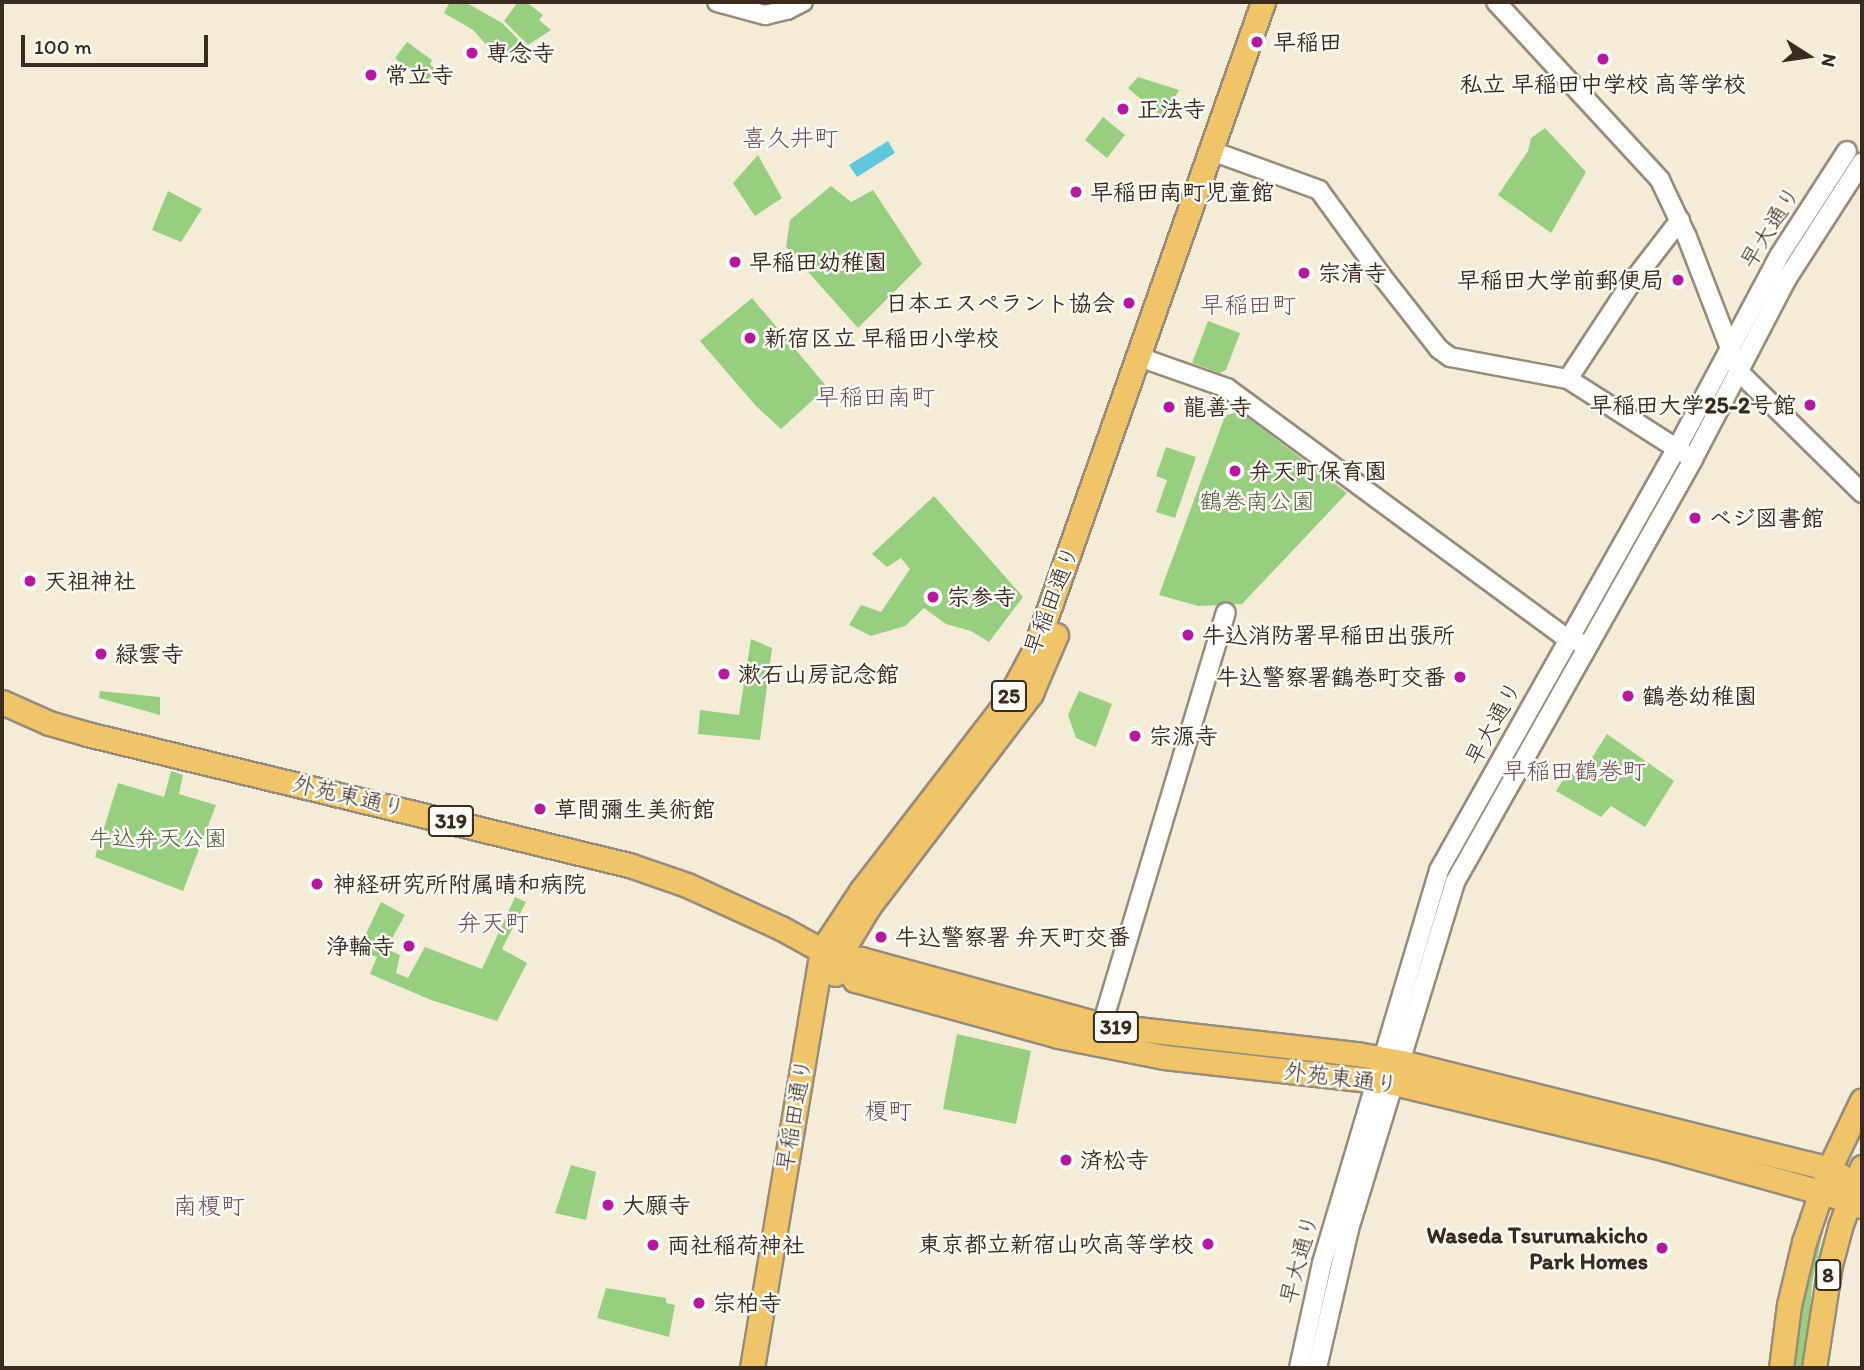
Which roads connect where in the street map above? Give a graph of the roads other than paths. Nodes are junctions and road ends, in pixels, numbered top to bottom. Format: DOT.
graph roads {
  1 [pos="717,2"];
  2 [pos="803,2"];
  3 [pos="1263,2"];
  4 [pos="1279,2"];
  5 [pos="1496,2"];
  6 [pos="1847,151"];
  7 [pos="1219,153"];
  8 [pos="1862,162"];
  9 [pos="1680,220"];
  10 [pos="1730,349"];
  11 [pos="1145,359"];
  12 [pos="1739,372"];
  13 [pos="1568,379"];
  14 [pos="1677,448"];
  15 [pos="1693,459"];
  16 [pos="1862,493"];
  17 [pos="1226,613"];
  18 [pos="1568,639"];
  19 [pos="1589,646"];
  20 [pos="2,691"];
  21 [pos="2,702"];
  22 [pos="49,723"];
  23 [pos="830,955"];
  24 [pos="1099,1035"];
  25 [pos="1388,1071"];
  26 [pos="1862,1100"];
  27 [pos="1825,1180"];
  28 [pos="1857,1189"];
  29 [pos="752,1368"];
  30 [pos="766,1368"];
  31 [pos="1299,1368"];
  32 [pos="1317,1368"];
  33 [pos="1781,1368"];
  34 [pos="1814,1368"];
  1 -- 2 [label="street"];
  3 -- 7 [label="main road, 早稲田通り / 25"];
  4 -- 7 [label="main road, 早稲田通り / 25"];
  5 -- 9 [label="street"];
  6 -- 10 [label="street, 早大通り"];
  7 -- 11 [label="main road, 早稲田通り / 25"];
  7 -- 13 [label="street"];
  8 -- 12 [label="street, 早大通り"];
  9 -- 10 [label="street"];
  9 -- 13 [label="street"];
  10 -- 12 [label="street"];
  10 -- 14 [label="street, 早大通り"];
  11 -- 18 [label="street"];
  11 -- 23 [label="main road, 早稲田通り / 25"];
  12 -- 15 [label="street, 早大通り"];
  12 -- 16 [label="street"];
  13 -- 14 [label="street"];
  14 -- 15 [label="street"];
  14 -- 18 [label="street, 早大通り"];
  15 -- 19 [label="street, 早大通り"];
  17 -- 24 [label="street"];
  18 -- 19 [label="street"];
  18 -- 25 [label="street, 早大通り"];
  19 -- 25 [label="street, 早大通り"];
  20 -- 22 [label="main road, 外苑東通り / 319"];
  21 -- 22 [label="main road, 外苑東通り / 319"];
  22 -- 23 [label="main road, 外苑東通り / 319"];
  23 -- 24 [label="main road, 外苑東通り / 319"];
  23 -- 29 [label="main road, 早稲田通り / 25"];
  23 -- 30 [label="main road, 早稲田通り / 25"];
  24 -- 25 [label="main road, 外苑東通り / 319"];
  25 -- 27 [label="main road, 外苑東通り / 319"];
  25 -- 31 [label="street, 早大通り"];
  25 -- 32 [label="street, 早大通り"];
  26 -- 27 [label="main road, 8"];
  27 -- 28 [label="main road, 外苑東通り / 319"];
  27 -- 33 [label="main road, 8"];
  28 -- 34 [label="main road, 8"];
}
